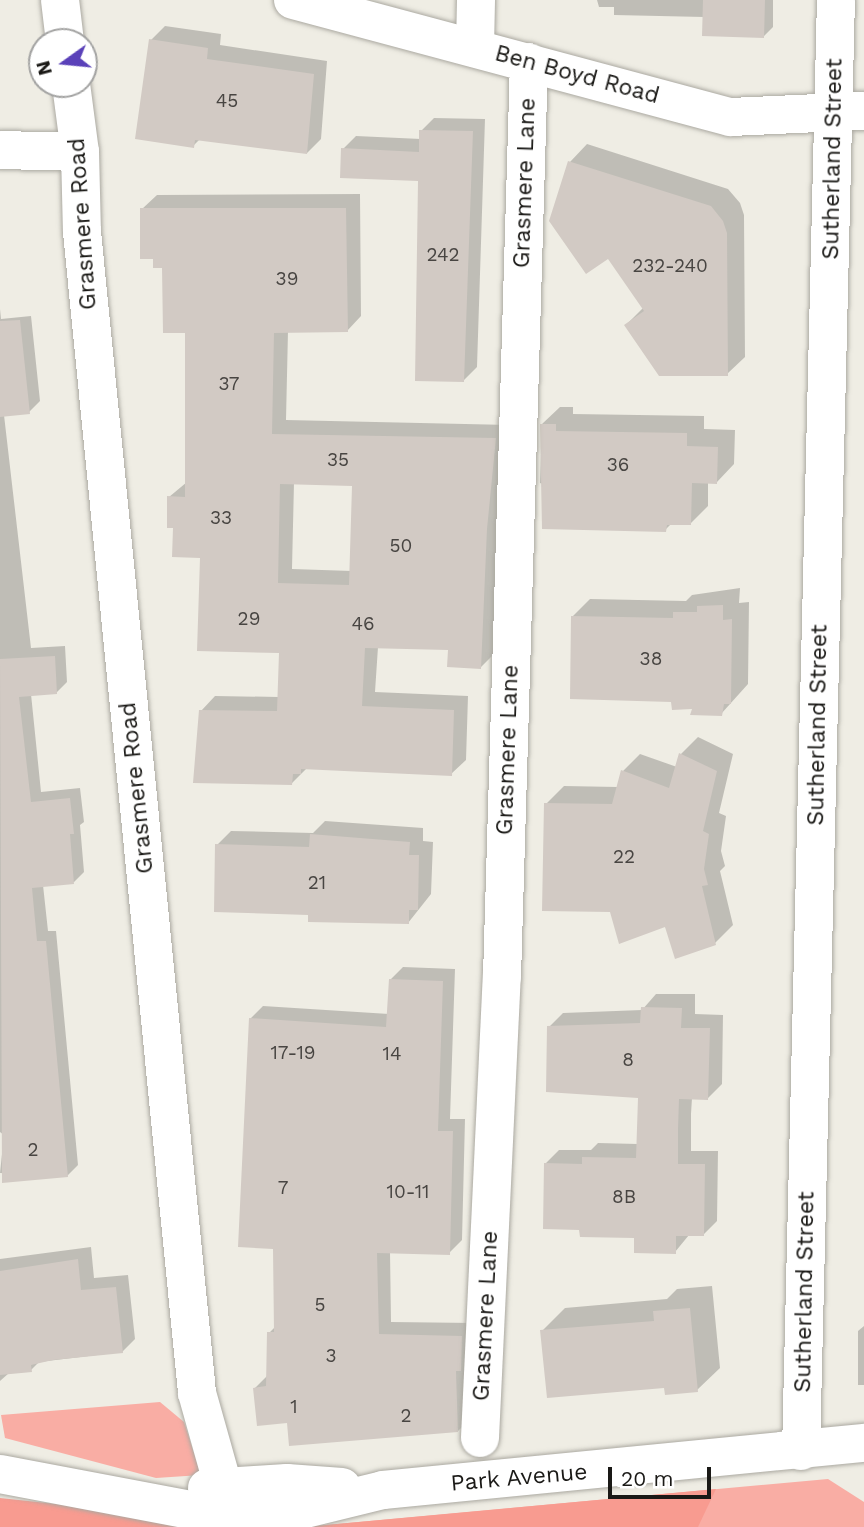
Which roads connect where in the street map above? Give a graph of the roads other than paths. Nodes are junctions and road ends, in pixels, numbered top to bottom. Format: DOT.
graph roads {
  1 [pos="60,0"];
  2 [pos="293,0"];
  3 [pos="476,0"];
  4 [pos="836,0"];
  5 [pos="63,28"];
  6 [pos="475,48"];
  7 [pos="529,62"];
  8 [pos="73,98"];
  9 [pos="850,112"];
  10 [pos="0,150"];
  11 [pos="80,152"];
  12 [pos="480,1438"];
  13 [pos="864,1443"];
  14 [pos="801,1451"];
  15 [pos="0,1461"];
  16 [pos="0,1474"];
  17 [pos="224,1489"];
  18 [pos="383,1490"];
  1 -- 5 [label="street"];
  2 -- 6 [label="street, Ben Boyd Road"];
  3 -- 6 [label="street"];
  4 -- 9 [label="street, Sutherland Street"];
  6 -- 7 [label="street, Ben Boyd Road"];
  7 -- 9 [label="street, Ben Boyd Road"];
  7 -- 12 [label="street, Grasmere Lane"];
  8 -- 11 [label="street, Grasmere Road"];
  9 -- 14 [label="street, Sutherland Street"];
  10 -- 11 [label="street"];
  11 -- 17 [label="street, Grasmere Road"];
  13 -- 14 [label="street, Park Avenue"];
  14 -- 18 [label="street, Park Avenue"];
  15 -- 17 [label="street, Park Avenue"];
  16 -- 18 [label="street, Park Avenue"];
  17 -- 18 [label="street, Park Avenue"];
}
